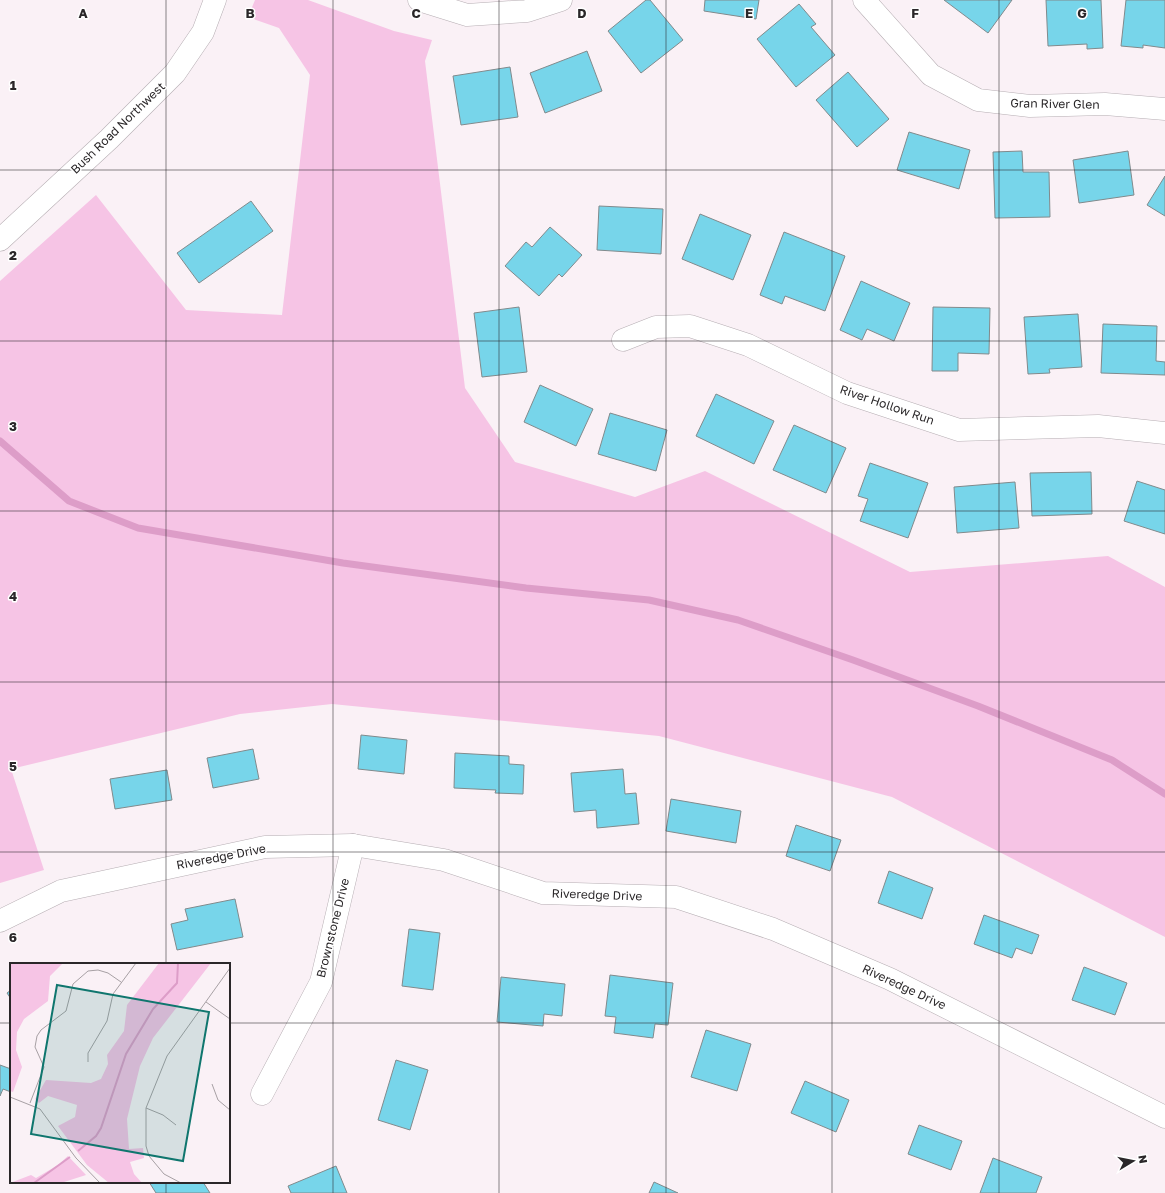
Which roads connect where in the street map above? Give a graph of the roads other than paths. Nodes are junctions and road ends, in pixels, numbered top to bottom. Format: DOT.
graph roads {
  1 [pos="215,0"];
  2 [pos="419,0"];
  3 [pos="561,0"];
  4 [pos="864,0"];
  5 [pos="1165,109"];
  6 [pos="0,240"];
  7 [pos="623,340"];
  8 [pos="1165,433"];
  9 [pos="353,845"];
  10 [pos="0,921"];
  11 [pos="262,1094"];
  12 [pos="1165,1117"];
  1 -- 6 [label="street, Bush Road Northwest"];
  2 -- 3 [label="street"];
  4 -- 5 [label="street, Gran River Glen"];
  7 -- 8 [label="street, River Hollow Run"];
  9 -- 10 [label="street, Riveredge Drive"];
  9 -- 11 [label="street, Brownstone Drive"];
  9 -- 12 [label="street, Riveredge Drive"];
}
